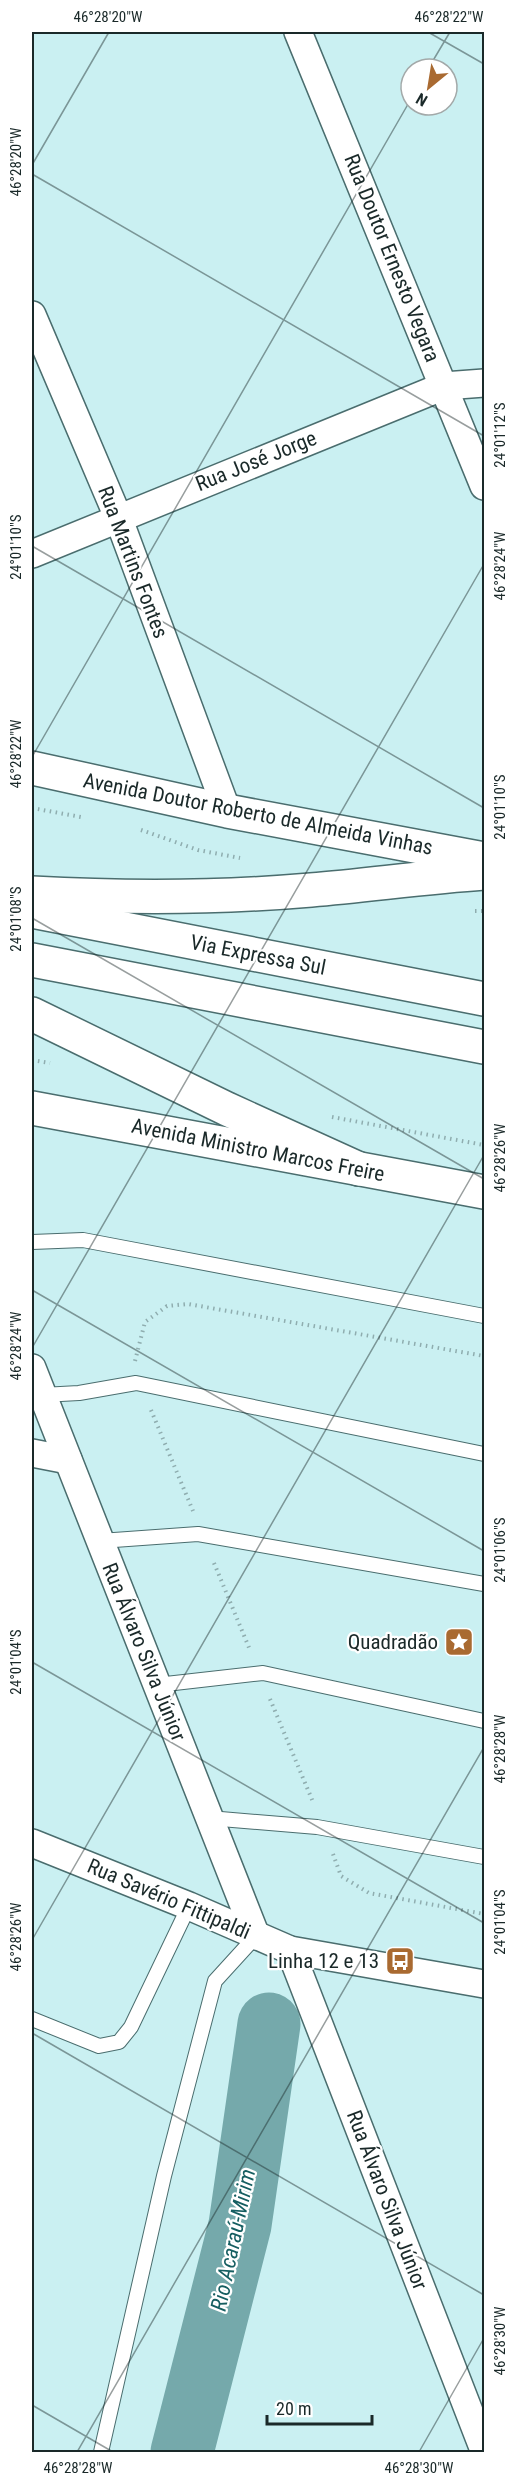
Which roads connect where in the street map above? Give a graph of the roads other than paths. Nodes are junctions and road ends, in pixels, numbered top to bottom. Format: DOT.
graph roads {
  1 [pos="298,32"];
  2 [pos="32,315"];
  3 [pos="484,383"];
  4 [pos="444,386"];
  5 [pos="484,486"];
  6 [pos="118,517"];
  7 [pos="32,554"];
  8 [pos="32,768"];
  9 [pos="227,812"];
  10 [pos="484,859"];
  11 [pos="484,873"];
  12 [pos="32,893"];
  13 [pos="32,911"];
  14 [pos="32,960"];
  15 [pos="484,999"];
  16 [pos="32,1014"];
  17 [pos="484,1047"];
  18 [pos="32,1108"];
  19 [pos="358,1169"];
  20 [pos="484,1192"];
  21 [pos="32,1242"];
  22 [pos="484,1316"];
  23 [pos="32,1368"];
  24 [pos="42,1395"];
  25 [pos="32,1453"];
  26 [pos="484,1454"];
  27 [pos="68,1460"];
  28 [pos="100,1541"];
  29 [pos="484,1584"];
  30 [pos="157,1685"];
  31 [pos="484,1721"];
  32 [pos="209,1818"];
  33 [pos="32,1843"];
  34 [pos="484,1857"];
  35 [pos="189,1906"];
  36 [pos="256,1936"];
  37 [pos="290,1950"];
  38 [pos="484,1984"];
  39 [pos="32,2019"];
  40 [pos="484,2451"];
  41 [pos="101,2452"];
  1 -- 4 [label="street, Rua Doutor Ernesto Vegara"];
  2 -- 6 [label="street, Rua Martins Fontes"];
  3 -- 4 [label="street, Rua José Jorge"];
  4 -- 5 [label="street, Rua Doutor Ernesto Vegara"];
  4 -- 6 [label="street, Rua José Jorge"];
  6 -- 7 [label="street, Rua José Jorge"];
  6 -- 9 [label="street, Rua Martins Fontes"];
  8 -- 9 [label="main road, Avenida Doutor Roberto de Almeida Vinhas"];
  9 -- 10 [label="main road, Avenida Doutor Roberto de Almeida Vinhas"];
  11 -- 12 [label="main road"];
  13 -- 15 [label="main road, Via Expressa Sul"];
  14 -- 17 [label="main road"];
  16 -- 19 [label="main road"];
  18 -- 19 [label="main road, Avenida Ministro Marcos Freire"];
  19 -- 20 [label="main road, Avenida Ministro Marcos Freire"];
  21 -- 22 [label="lane"];
  23 -- 24 [label="street, Rua Álvaro Silva Júnior"];
  24 -- 26 [label="lane"];
  24 -- 27 [label="street, Rua Álvaro Silva Júnior"];
  25 -- 27 [label="street"];
  27 -- 28 [label="street, Rua Álvaro Silva Júnior"];
  28 -- 29 [label="lane"];
  28 -- 30 [label="street, Rua Álvaro Silva Júnior"];
  30 -- 31 [label="lane"];
  30 -- 32 [label="street, Rua Álvaro Silva Júnior"];
  32 -- 34 [label="lane"];
  32 -- 36 [label="street, Rua Álvaro Silva Júnior"];
  33 -- 35 [label="street, Rua Savério Fittipaldi"];
  35 -- 36 [label="street, Rua Savério Fittipaldi"];
  35 -- 39 [label="lane"];
  36 -- 37 [label="street, Rua Savério Fittipaldi"];
  36 -- 41 [label="lane"];
  37 -- 38 [label="street, Rua Savério Fittipaldi"];
  37 -- 40 [label="street, Rua Álvaro Silva Júnior"];
}
